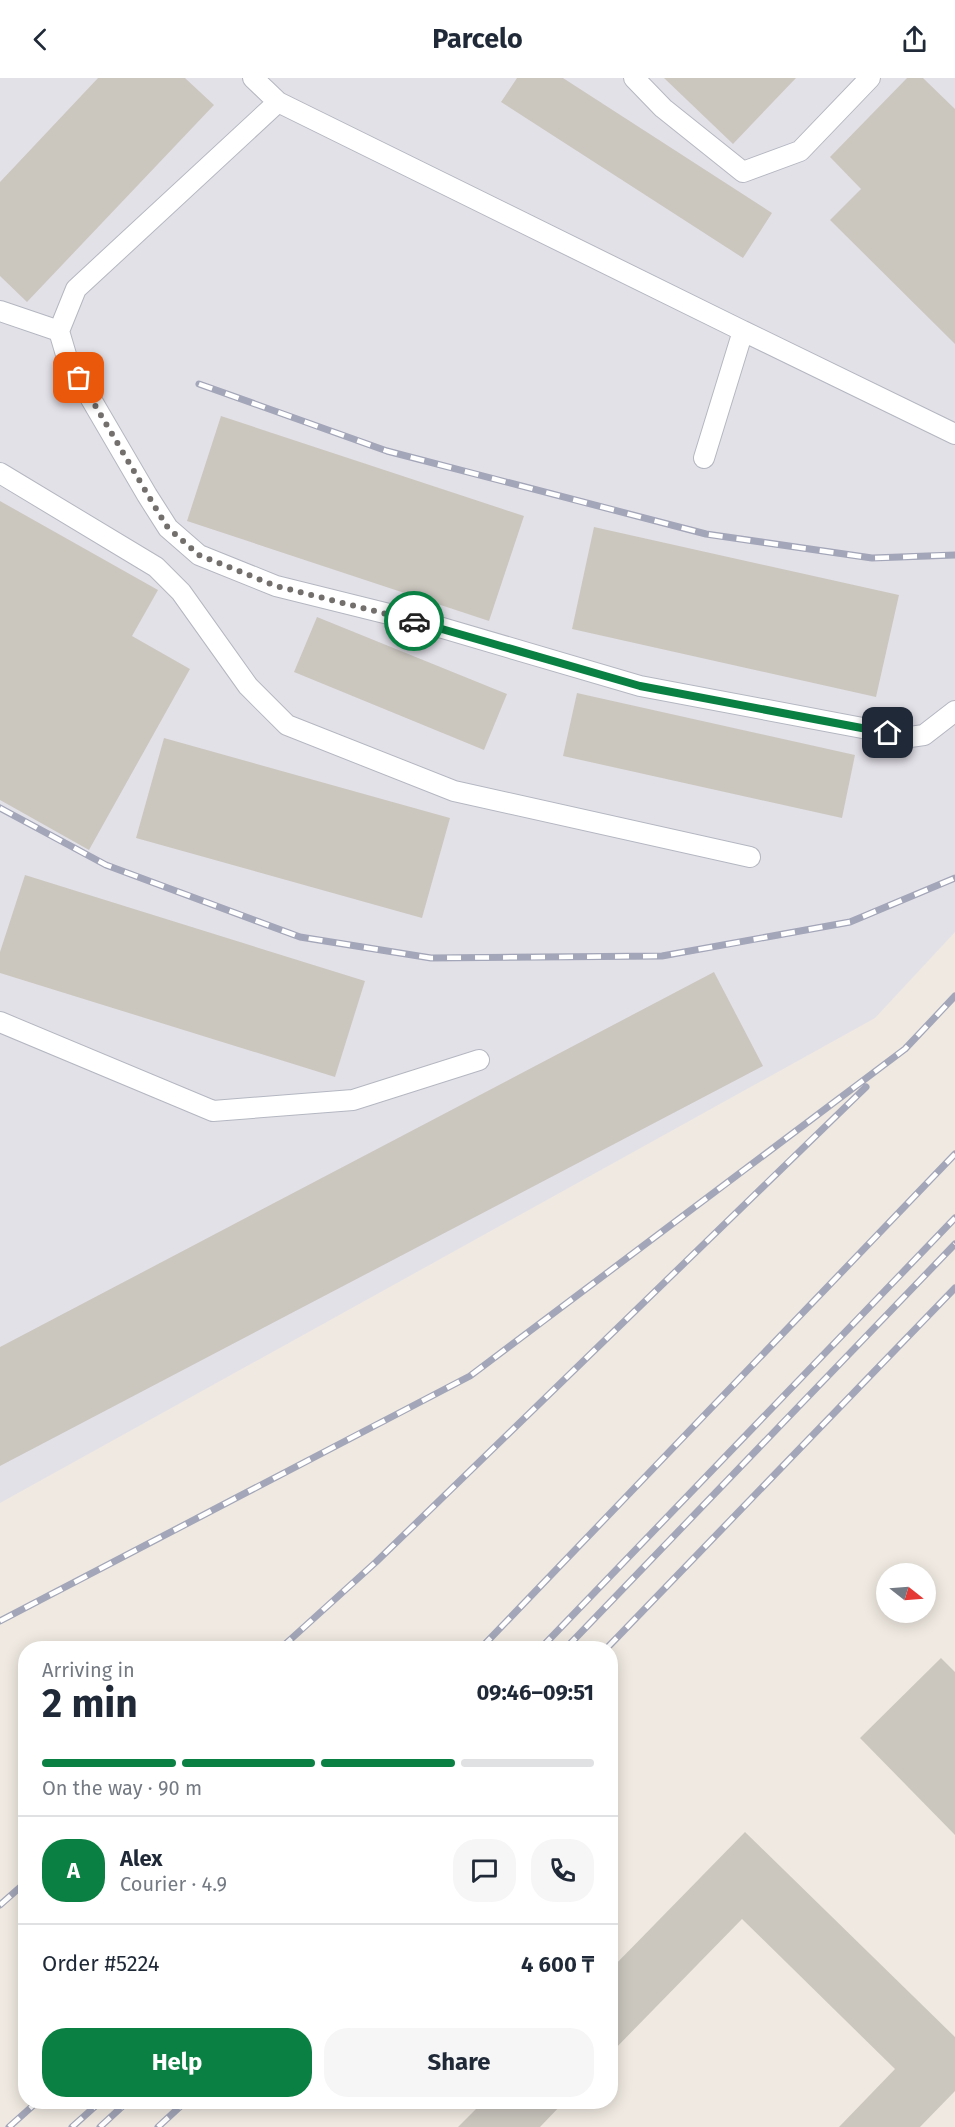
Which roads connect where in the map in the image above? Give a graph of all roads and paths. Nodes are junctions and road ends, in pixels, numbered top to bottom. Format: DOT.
graph roads {
  1 [pos="253,78"];
  2 [pos="634,78"];
  3 [pos="870,78"];
  4 [pos="279,102"];
  5 [pos="0,311"];
  6 [pos="59,331"];
  7 [pos="743,331"];
  8 [pos="955,434"];
  9 [pos="704,458"];
  10 [pos="0,473"];
  11 [pos="955,711"];
  12 [pos="750,857"];
  13 [pos="0,1022"];
  14 [pos="479,1060"];
  1 -- 4 [label="lane"];
  2 -- 3 [label="lane"];
  4 -- 6 [label="lane"];
  4 -- 7 [label="lane"];
  5 -- 6 [label="lane"];
  6 -- 11 [label="lane"];
  7 -- 8 [label="lane"];
  7 -- 9 [label="lane"];
  10 -- 12 [label="lane"];
  13 -- 14 [label="lane"];
}
